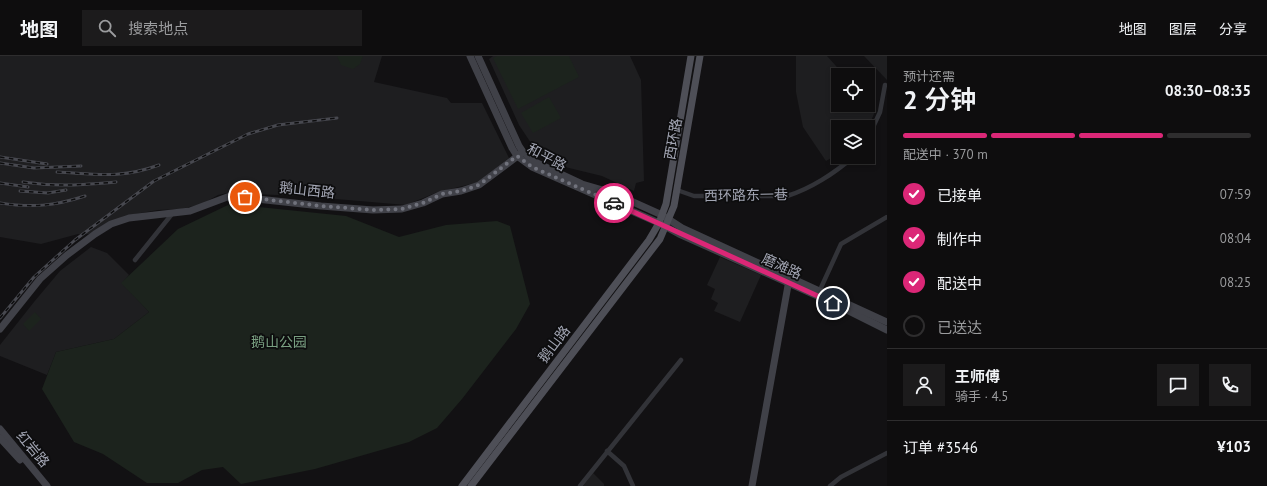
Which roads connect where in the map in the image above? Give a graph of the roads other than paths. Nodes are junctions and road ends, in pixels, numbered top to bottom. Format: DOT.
graph roads {
  1 [pos="470,56"];
  2 [pos="478,56"];
  3 [pos="691,56"];
  4 [pos="700,56"];
  5 [pos="885,86"];
  6 [pos="875,123"];
  7 [pos="520,154"];
  8 [pos="845,164"];
  9 [pos="677,190"];
  10 [pos="172,214"];
  11 [pos="887,217"];
  12 [pos="664,221"];
  13 [pos="135,260"];
  14 [pos="789,280"];
  15 [pos="819,292"];
  16 [pos="887,322"];
  17 [pos="0,329"];
  18 [pos="887,330"];
  19 [pos="680,360"];
  20 [pos="0,429"];
  21 [pos="0,438"];
  22 [pos="607,452"];
  23 [pos="887,453"];
  24 [pos="41,486"];
  25 [pos="47,486"];
  26 [pos="462,486"];
  27 [pos="471,486"];
  28 [pos="580,486"];
  29 [pos="633,486"];
  30 [pos="752,486"];
  31 [pos="830,486"];
  1 -- 7 [label="street, 和平路"];
  2 -- 7 [label="street, 和平路"];
  3 -- 12 [label="main road, 西环路"];
  4 -- 9 [label="main road, 西环路"];
  5 -- 6 [label="street"];
  7 -- 10 [label="street, 鹅山西路"];
  7 -- 12 [label="street, 和平路"];
  8 -- 9 [label="street, 西环路东一巷"];
  9 -- 12 [label="main road, 西环路"];
  10 -- 13 [label="street"];
  10 -- 17 [label="street, 鹅山西路"];
  11 -- 15 [label="street"];
  12 -- 14 [label="street, 磨滩路"];
  12 -- 26 [label="main road, 鹅山路"];
  12 -- 27 [label="main road, 鹅山路"];
  14 -- 15 [label="street, 磨滩路"];
  14 -- 18 [label="street, 磨滩路"];
  14 -- 30 [label="street"];
  15 -- 16 [label="street, 磨滩路"];
  19 -- 22 [label="street"];
  20 -- 25 [label="street, 红岩路"];
  21 -- 24 [label="street, 红岩路"];
  22 -- 28 [label="street"];
  22 -- 29 [label="street"];
  23 -- 31 [label="street"];
}
